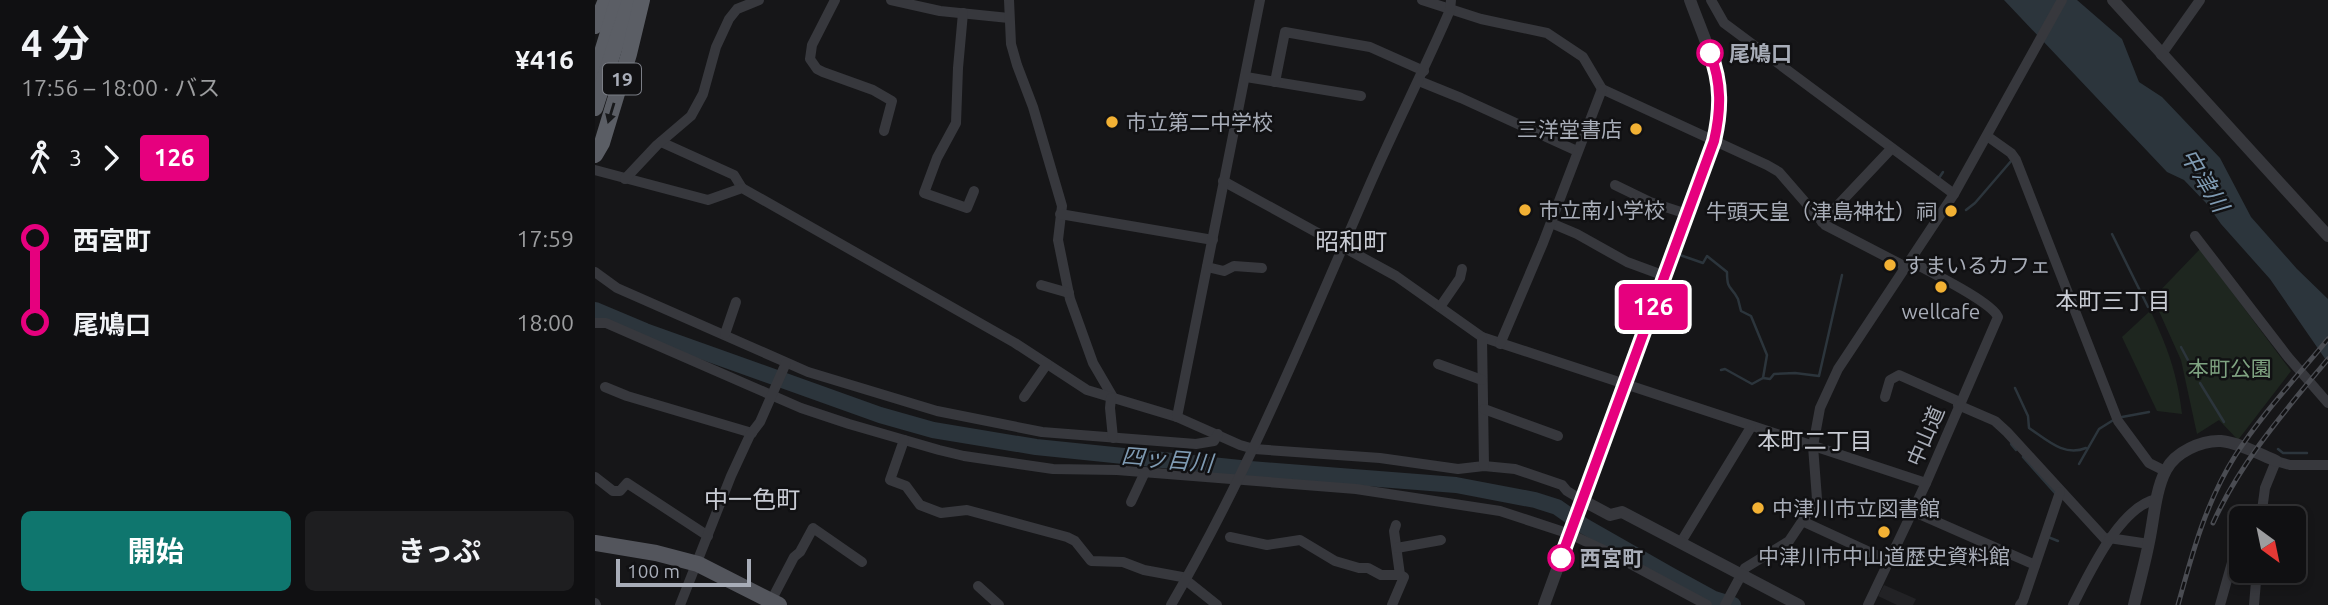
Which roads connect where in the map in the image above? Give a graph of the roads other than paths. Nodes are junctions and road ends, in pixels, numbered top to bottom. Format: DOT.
graph roads {
  1 [pos="606,0"];
  2 [pos="618,0"];
  3 [pos="630,0"];
  4 [pos="642,0"];
  5 [pos="759,0"];
  6 [pos="835,0"];
  7 [pos="891,0"];
  8 [pos="1009,0"];
  9 [pos="1261,0"];
  10 [pos="1422,0"];
  11 [pos="1689,0"];
  12 [pos="1711,0"];
  13 [pos="2062,0"];
  14 [pos="2113,0"];
  15 [pos="2200,0"];
  16 [pos="1450,5"];
  17 [pos="963,13"];
  18 [pos="1009,18"];
  19 [pos="595,26"];
  20 [pos="2161,55"];
  21 [pos="595,75"];
  22 [pos="1422,76"];
  23 [pos="1246,77"];
  24 [pos="1275,82"];
  25 [pos="1602,89"];
  26 [pos="1361,96"];
  27 [pos="595,108"];
  28 [pos="884,131"];
  29 [pos="1987,136"];
  30 [pos="1714,141"];
  31 [pos="661,142"];
  32 [pos="1891,149"];
  33 [pos="1577,151"];
  34 [pos="595,155"];
  35 [pos="595,170"];
  36 [pos="625,178"];
  37 [pos="1223,181"];
  38 [pos="1615,185"];
  39 [pos="742,188"];
  40 [pos="974,191"];
  41 [pos="1954,194"];
  42 [pos="1060,214"];
  43 [pos="1686,214"];
  44 [pos="1822,222"];
  45 [pos="1551,223"];
  46 [pos="2195,236"];
  47 [pos="2328,236"];
  48 [pos="1213,240"];
  49 [pos="1342,248"];
  50 [pos="1908,264"];
  51 [pos="1207,267"];
  52 [pos="1262,268"];
  53 [pos="1462,269"];
  54 [pos="595,272"];
  55 [pos="1665,276"];
  56 [pos="1041,285"];
  57 [pos="1069,293"];
  58 [pos="736,302"];
  59 [pos="1440,307"];
  60 [pos="595,323"];
  61 [pos="725,334"];
  62 [pos="1482,338"];
  63 [pos="1500,344"];
  64 [pos="786,363"];
  65 [pos="1047,364"];
  66 [pos="1438,364"];
  67 [pos="1482,380"];
  68 [pos="1625,384"];
  69 [pos="605,387"];
  70 [pos="773,396"];
  71 [pos="1024,397"];
  72 [pos="1885,397"];
  73 [pos="1113,398"];
  74 [pos="1959,403"];
  75 [pos="2328,404"];
  76 [pos="1484,409"];
  77 [pos="1177,417"];
  78 [pos="1751,426"];
  79 [pos="752,433"];
  80 [pos="1218,434"];
  81 [pos="1558,436"];
  82 [pos="1113,438"];
  83 [pos="904,440"];
  84 [pos="1813,446"];
  85 [pos="1254,449"];
  86 [pos="2276,461"];
  87 [pos="2328,465"];
  88 [pos="1484,466"];
  89 [pos="2165,471"];
  90 [pos="1145,472"];
  91 [pos="595,477"];
  92 [pos="1238,479"];
  93 [pos="1926,483"];
  94 [pos="2060,492"];
  95 [pos="2157,499"];
  96 [pos="1131,502"];
  97 [pos="1581,503"];
  98 [pos="2262,506"];
  99 [pos="1912,511"];
  100 [pos="1802,521"];
  101 [pos="1396,525"];
  102 [pos="1571,531"];
  103 [pos="708,536"];
  104 [pos="1230,537"];
  105 [pos="2108,539"];
  106 [pos="1441,540"];
  107 [pos="1681,542"];
  108 [pos="595,543"];
  109 [pos="2148,544"];
  110 [pos="1397,548"];
  111 [pos="1889,561"];
  112 [pos="862,562"];
  113 [pos="698,564"];
  114 [pos="2035,565"];
  115 [pos="2229,573"];
  116 [pos="1400,575"];
  117 [pos="1185,580"];
  118 [pos="1737,581"];
  119 [pos="2256,583"];
  120 [pos="978,586"];
  121 [pos="775,603"];
  122 [pos="680,605"];
  123 [pos="999,605"];
  124 [pos="1171,605"];
  125 [pos="1217,605"];
  126 [pos="1392,605"];
  127 [pos="1544,605"];
  128 [pos="1706,605"];
  129 [pos="1725,605"];
  130 [pos="1799,605"];
  131 [pos="1868,605"];
  132 [pos="2020,605"];
  133 [pos="2073,605"];
  134 [pos="2134,605"];
  135 [pos="2220,605"];
  136 [pos="2254,605"];
  1 -- 19 [label="highway"];
  2 -- 21 [label="highway, 19"];
  3 -- 27 [label="highway, 19"];
  4 -- 34 [label="highway, 19, one-way"];
  5 -- 31 [label="street"];
  6 -- 28 [label="street"];
  7 -- 17 [label="street"];
  8 -- 18 [label="street"];
  9 -- 23 [label="street"];
  10 -- 16 [label="street"];
  11 -- 30 [label="street"];
  12 -- 32 [label="street"];
  13 -- 29 [label="street"];
  14 -- 20 [label="street"];
  15 -- 20 [label="street"];
  16 -- 22 [label="street"];
  16 -- 25 [label="street"];
  17 -- 18 [label="street"];
  17 -- 40 [label="street"];
  18 -- 42 [label="street"];
  20 -- 47 [label="street"];
  22 -- 24 [label="street"];
  22 -- 33 [label="street"];
  22 -- 49 [label="street"];
  23 -- 24 [label="street"];
  23 -- 37 [label="street"];
  24 -- 26 [label="street"];
  25 -- 30 [label="street"];
  25 -- 33 [label="street"];
  29 -- 41 [label="street"];
  29 -- 89 [label="street"];
  30 -- 43 [label="street"];
  30 -- 44 [label="street"];
  31 -- 36 [label="street"];
  31 -- 39 [label="street"];
  32 -- 41 [label="street"];
  32 -- 44 [label="street"];
  33 -- 45 [label="street"];
  35 -- 36 [label="street"];
  36 -- 39 [label="street"];
  37 -- 48 [label="street"];
  37 -- 49 [label="street"];
  38 -- 43 [label="street"];
  39 -- 65 [label="street"];
  41 -- 50 [label="street"];
  42 -- 48 [label="street"];
  42 -- 57 [label="street"];
  43 -- 55 [label="street"];
  44 -- 50 [label="street"];
  45 -- 55 [label="street"];
  45 -- 63 [label="street"];
  46 -- 75 [label="street"];
  48 -- 51 [label="street"];
  49 -- 59 [label="street"];
  49 -- 85 [label="street"];
  50 -- 74 [label="street, 中山道"];
  50 -- 84 [label="street"];
  51 -- 52 [label="street"];
  51 -- 77 [label="street"];
  53 -- 59 [label="street"];
  54 -- 61 [label="street"];
  55 -- 68 [label="street"];
  56 -- 57 [label="street"];
  57 -- 73 [label="street"];
  58 -- 61 [label="street"];
  59 -- 62 [label="street"];
  60 -- 70 [label="street"];
  61 -- 64 [label="street"];
  62 -- 63 [label="street"];
  62 -- 67 [label="street"];
  63 -- 68 [label="street"];
  64 -- 70 [label="street"];
  64 -- 82 [label="street"];
  65 -- 71 [label="street"];
  65 -- 73 [label="street"];
  66 -- 67 [label="street"];
  67 -- 76 [label="street"];
  68 -- 78 [label="street"];
  68 -- 97 [label="street"];
  69 -- 79 [label="street"];
  70 -- 79 [label="street"];
  70 -- 83 [label="street"];
  72 -- 74 [label="street"];
  73 -- 77 [label="street"];
  73 -- 82 [label="street"];
  74 -- 93 [label="street, 中山道"];
  74 -- 94 [label="street"];
  76 -- 81 [label="street"];
  76 -- 88 [label="street"];
  77 -- 80 [label="street"];
  78 -- 84 [label="street"];
  78 -- 107 [label="street"];
  79 -- 103 [label="street"];
  80 -- 82 [label="street"];
  80 -- 85 [label="street"];
  83 -- 90 [label="street"];
  83 -- 117 [label="street"];
  84 -- 93 [label="street"];
  84 -- 100 [label="street"];
  85 -- 88 [label="street"];
  85 -- 92 [label="street"];
  86 -- 87 [label="street"];
  86 -- 89 [label="street"];
  86 -- 98 [label="street"];
  88 -- 97 [label="street"];
  89 -- 95 [label="street"];
  90 -- 92 [label="street"];
  90 -- 96 [label="street"];
  91 -- 103 [label="street"];
  92 -- 102 [label="street"];
  92 -- 117 [label="street"];
  93 -- 99 [label="street, 中山道"];
  94 -- 105 [label="street"];
  94 -- 114 [label="street"];
  95 -- 105 [label="street"];
  95 -- 109 [label="street"];
  97 -- 102 [label="street"];
  97 -- 107 [label="street"];
  99 -- 111 [label="street, 中山道"];
  99 -- 114 [label="street"];
  100 -- 111 [label="street"];
  100 -- 118 [label="street"];
  101 -- 110 [label="street"];
  102 -- 127 [label="street"];
  102 -- 128 [label="street"];
  103 -- 113 [label="street"];
  104 -- 116 [label="street"];
  105 -- 109 [label="street"];
  105 -- 133 [label="street"];
  106 -- 110 [label="street"];
  107 -- 118 [label="street"];
  108 -- 113 [label="main road"];
  109 -- 134 [label="street"];
  110 -- 116 [label="street"];
  111 -- 131 [label="street, 中山道"];
  112 -- 121 [label="street"];
  113 -- 121 [label="main road"];
  113 -- 122 [label="street"];
  114 -- 132 [label="street"];
  115 -- 135 [label="street"];
  116 -- 126 [label="street"];
  117 -- 124 [label="street"];
  117 -- 125 [label="street"];
  118 -- 129 [label="street"];
  118 -- 130 [label="street"];
  119 -- 136 [label="street"];
  120 -- 123 [label="street"];
}
